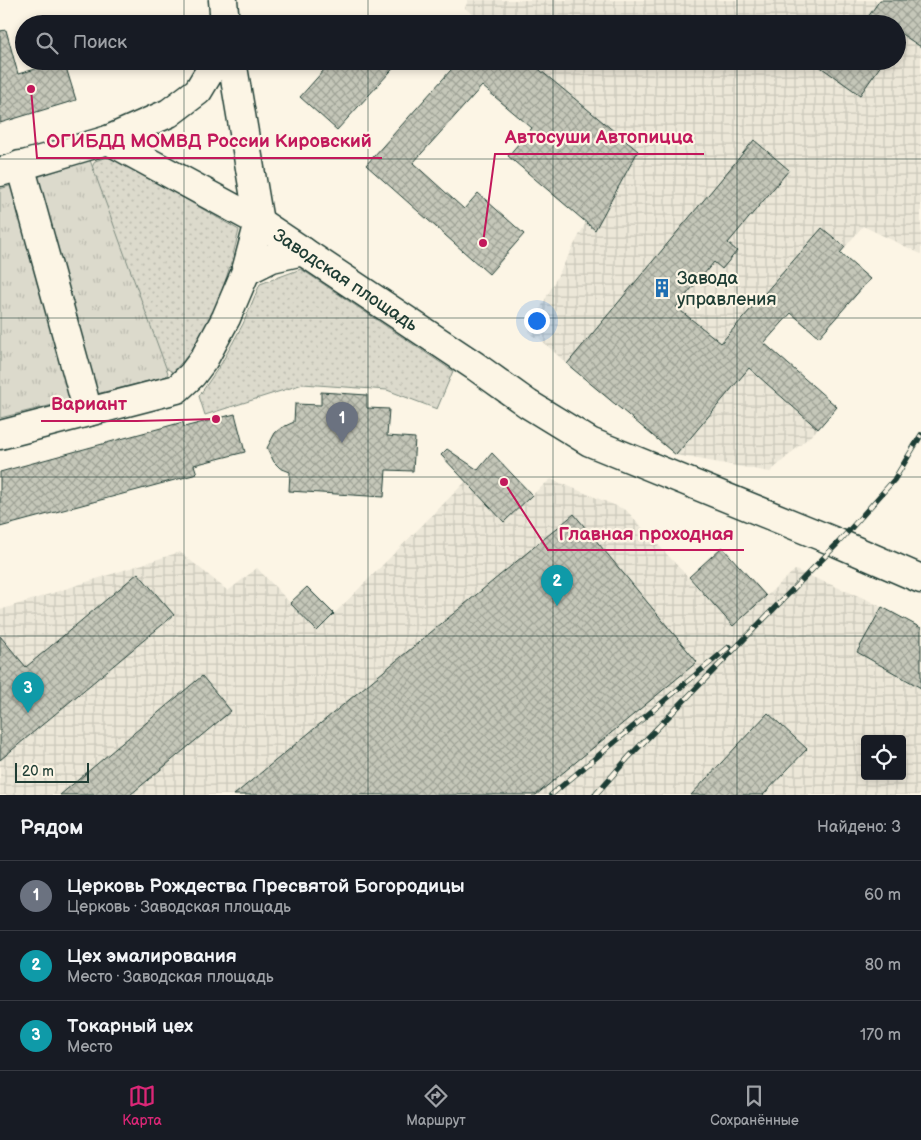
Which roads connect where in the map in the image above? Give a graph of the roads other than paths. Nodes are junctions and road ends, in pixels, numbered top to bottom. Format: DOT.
graph roads {
  1 [pos="211,70"];
  2 [pos="234,70"];
  3 [pos="108,140"];
  4 [pos="10,168"];
  5 [pos="259,222"];
  6 [pos="303,252"];
  7 [pos="246,271"];
  8 [pos="88,412"];
  9 [pos="0,434"];
  10 [pos="921,579"];
  1 -- 3 [label="street"];
  2 -- 5 [label="street"];
  3 -- 4 [label="street"];
  3 -- 5 [label="street"];
  4 -- 8 [label="street"];
  5 -- 6 [label="street, Заводская площадь"];
  5 -- 7 [label="street, Заводская площадь"];
  6 -- 7 [label="street"];
  6 -- 10 [label="street, Заводская площадь"];
  7 -- 8 [label="street, Заводская площадь"];
  8 -- 9 [label="street"];
}
